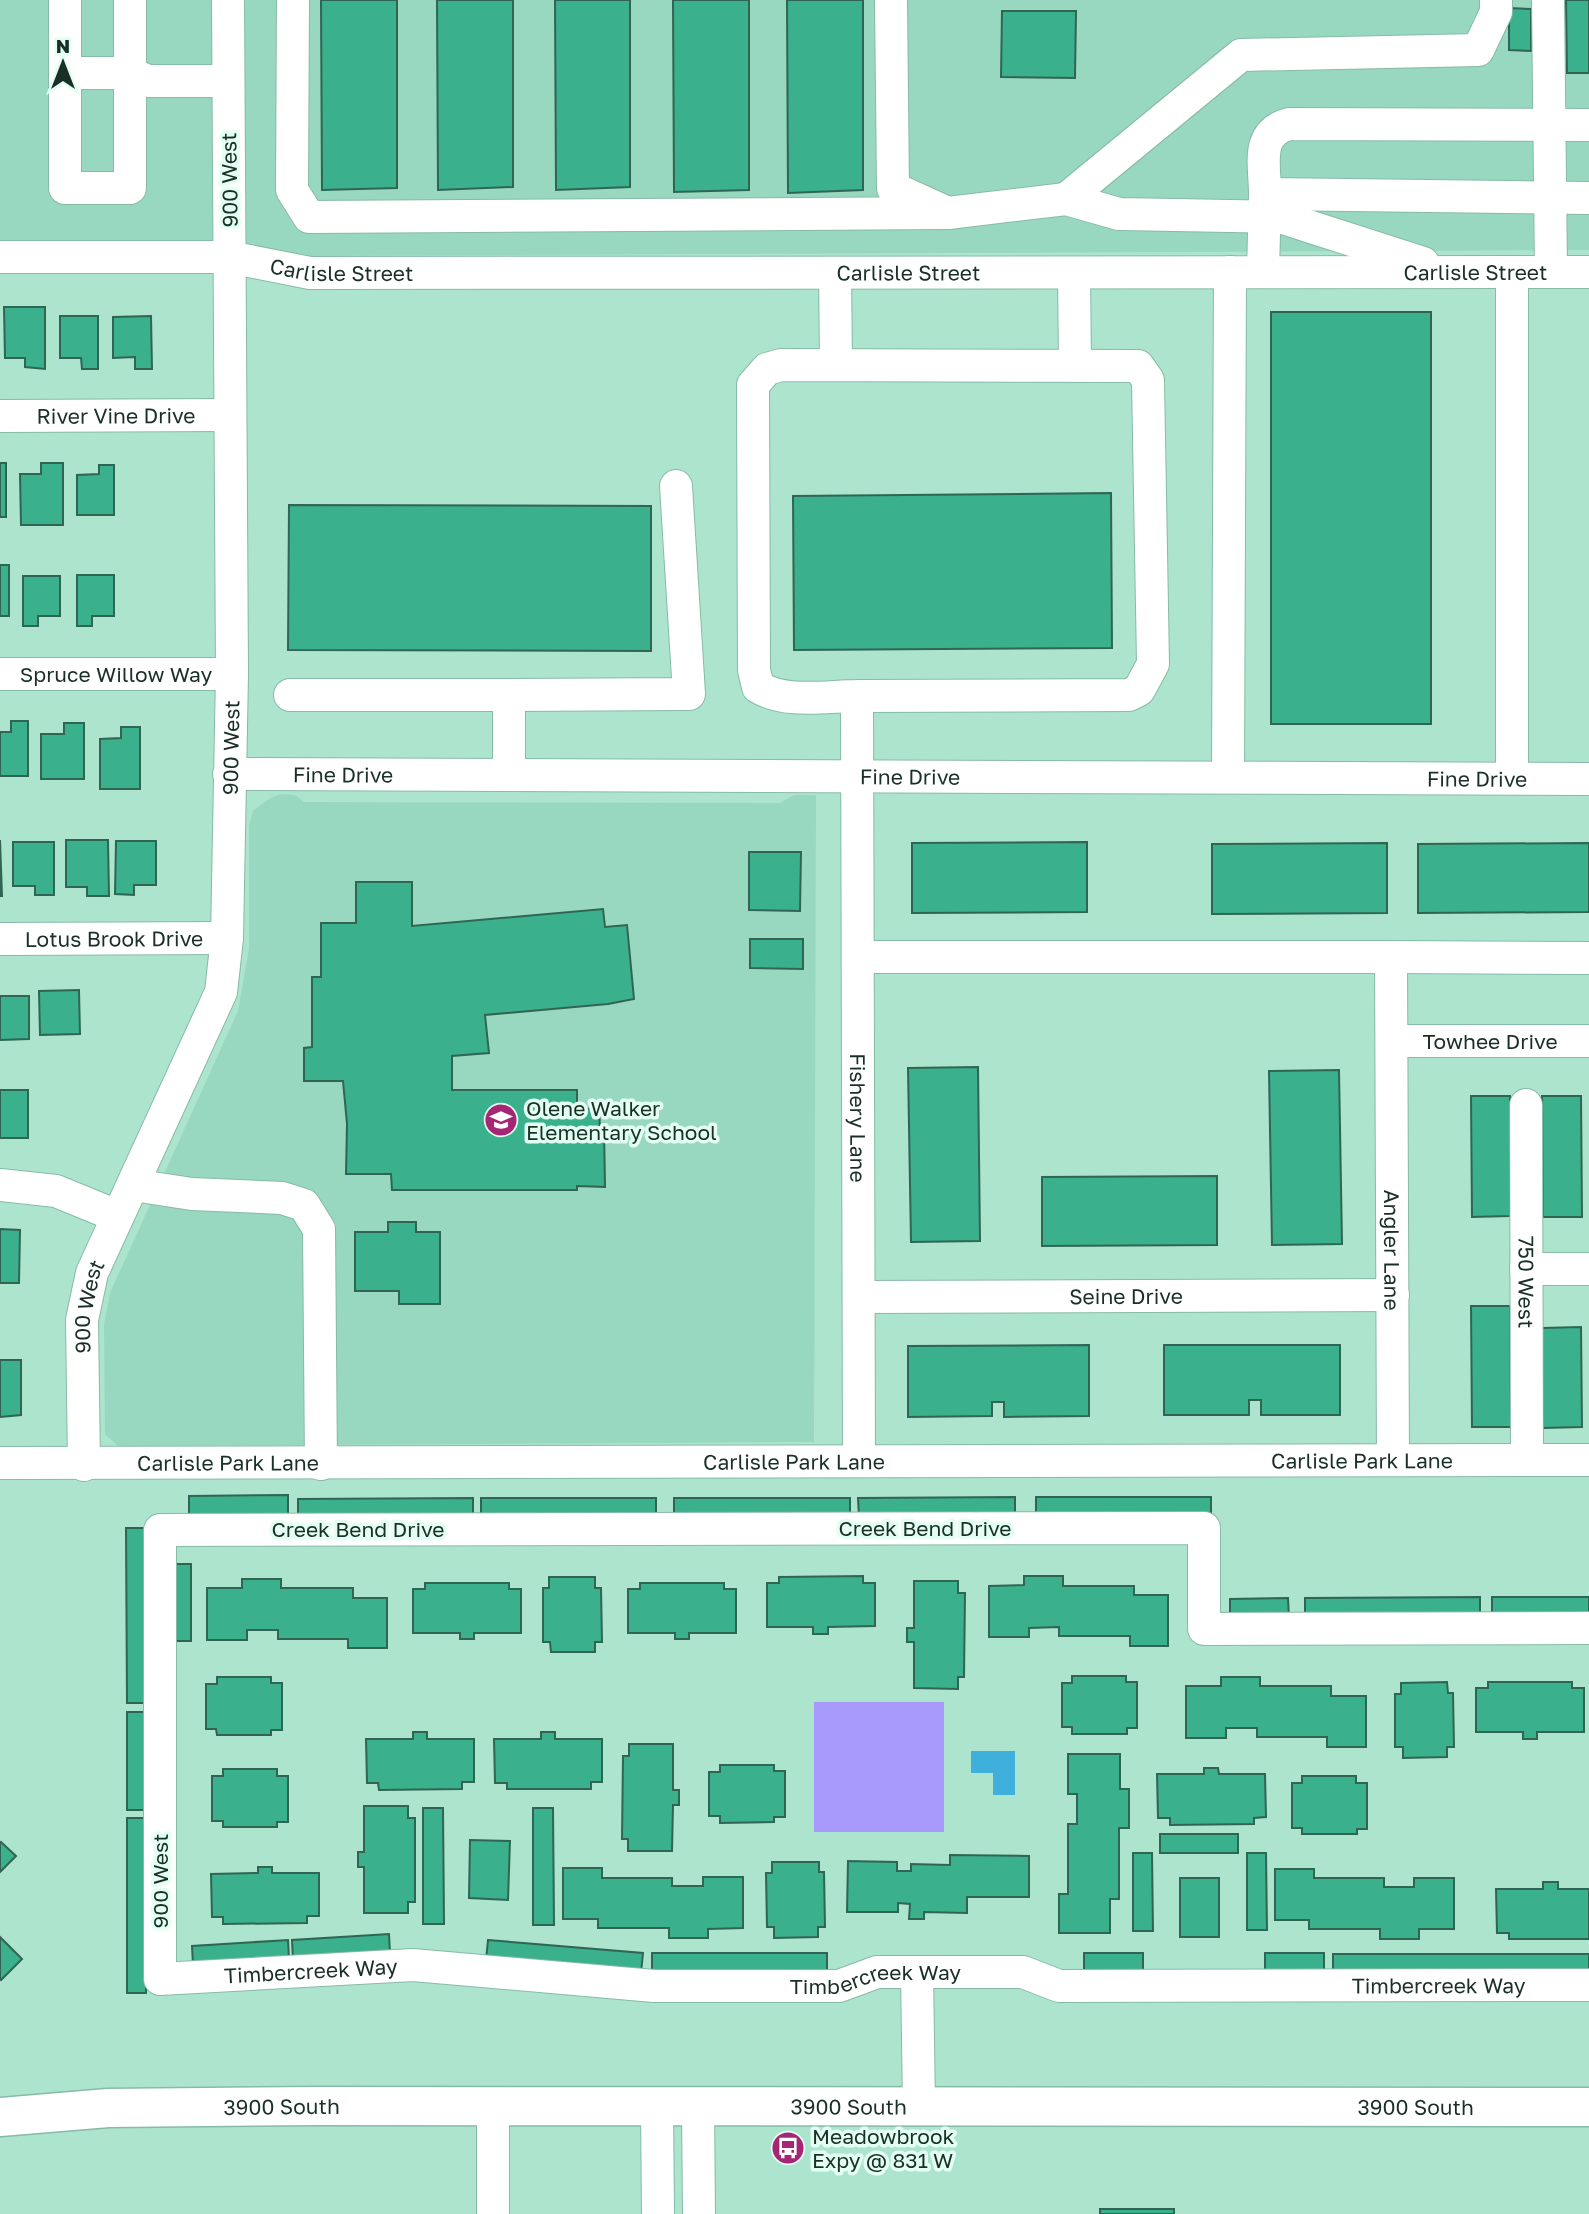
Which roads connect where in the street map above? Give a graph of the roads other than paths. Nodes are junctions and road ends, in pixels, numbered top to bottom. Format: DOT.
graph roads {
  1 [pos="65,0"];
  2 [pos="130,0"];
  3 [pos="228,0"];
  4 [pos="293,0"];
  5 [pos="891,0"];
  6 [pos="1496,0"];
  7 [pos="1548,0"];
  8 [pos="65,73"];
  9 [pos="130,73"];
  10 [pos="228,81"];
  11 [pos="1548,125"];
  12 [pos="1589,125"];
  13 [pos="1551,197"];
  14 [pos="1589,198"];
  15 [pos="1066,199"];
  16 [pos="1264,205"];
  17 [pos="948,213"];
  18 [pos="0,257"];
  19 [pos="229,257"];
  20 [pos="1230,272"];
  21 [pos="1263,272"];
  22 [pos="1512,272"];
  23 [pos="1551,272"];
  24 [pos="1589,272"];
  25 [pos="1455,273"];
  26 [pos="835,274"];
  27 [pos="1074,274"];
  28 [pos="836,363"];
  29 [pos="1075,365"];
  30 [pos="229,415"];
  31 [pos="0,416"];
  32 [pos="676,486"];
  33 [pos="0,674"];
  34 [pos="232,674"];
  35 [pos="290,695"];
  36 [pos="509,695"];
  37 [pos="857,696"];
  38 [pos="229,774"];
  39 [pos="509,774"];
  40 [pos="857,776"];
  41 [pos="1228,777"];
  42 [pos="1512,778"];
  43 [pos="1589,779"];
  44 [pos="227,938"];
  45 [pos="0,939"];
  46 [pos="860,957"];
  47 [pos="1391,957"];
  48 [pos="1589,958"];
  49 [pos="1392,1041"];
  50 [pos="1589,1041"];
  51 [pos="1526,1105"];
  52 [pos="0,1185"];
  53 [pos="133,1185"];
  54 [pos="117,1216"];
  55 [pos="1526,1269"];
  56 [pos="1589,1269"];
  57 [pos="1392,1294"];
  58 [pos="860,1297"];
  59 [pos="1393,1460"];
  60 [pos="1527,1460"];
  61 [pos="1589,1460"];
  62 [pos="859,1461"];
  63 [pos="0,1463"];
  64 [pos="321,1464"];
  65 [pos="84,1465"];
  66 [pos="160,1530"];
  67 [pos="1589,1628"];
  68 [pos="917,1972"];
  69 [pos="160,1979"];
  70 [pos="1589,1985"];
  71 [pos="493,2106"];
  72 [pos="657,2106"];
  73 [pos="698,2106"];
  74 [pos="919,2107"];
  75 [pos="1589,2107"];
  76 [pos="0,2117"];
  77 [pos="493,2214"];
  78 [pos="658,2214"];
  79 [pos="699,2214"];
  1 -- 8 [label="street"];
  2 -- 9 [label="street"];
  3 -- 10 [label="street, 900 West"];
  4 -- 17 [label="street"];
  5 -- 17 [label="street"];
  6 -- 15 [label="street"];
  7 -- 11 [label="street"];
  8 -- 9 [label="street"];
  8 -- 9 [label="street"];
  9 -- 10 [label="street"];
  10 -- 19 [label="street, 900 West"];
  11 -- 12 [label="street"];
  11 -- 13 [label="street"];
  11 -- 16 [label="street"];
  13 -- 14 [label="street"];
  13 -- 16 [label="street"];
  13 -- 23 [label="street"];
  15 -- 16 [label="street"];
  15 -- 17 [label="street"];
  16 -- 21 [label="street"];
  16 -- 25 [label="street"];
  18 -- 19 [label="street, Carlisle Street"];
  19 -- 26 [label="street, Carlisle Street"];
  19 -- 30 [label="street, 900 West"];
  20 -- 21 [label="street, Carlisle Street"];
  20 -- 27 [label="street, Carlisle Street"];
  20 -- 41 [label="street"];
  21 -- 25 [label="street, Carlisle Street"];
  22 -- 23 [label="street, Carlisle Street"];
  22 -- 25 [label="street, Carlisle Street"];
  22 -- 42 [label="street"];
  23 -- 24 [label="street, Carlisle Street"];
  26 -- 27 [label="street, Carlisle Street"];
  26 -- 28 [label="street"];
  27 -- 29 [label="street"];
  28 -- 29 [label="street"];
  28 -- 37 [label="street"];
  29 -- 37 [label="street"];
  30 -- 31 [label="street, River Vine Drive"];
  30 -- 34 [label="street, 900 West"];
  32 -- 36 [label="street"];
  33 -- 34 [label="street, Spruce Willow Way"];
  34 -- 38 [label="street, 900 West"];
  35 -- 36 [label="street"];
  36 -- 39 [label="street"];
  37 -- 40 [label="street, Fishery Lane"];
  38 -- 39 [label="street, Fine Drive"];
  38 -- 44 [label="street, 900 West"];
  39 -- 40 [label="street, Fine Drive"];
  40 -- 41 [label="street, Fine Drive"];
  40 -- 46 [label="street, Fishery Lane"];
  41 -- 42 [label="street, Fine Drive"];
  42 -- 43 [label="street, Fine Drive"];
  44 -- 45 [label="street, Lotus Brook Drive"];
  44 -- 53 [label="street, 900 West"];
  46 -- 47 [label="street"];
  46 -- 58 [label="street, Fishery Lane"];
  47 -- 48 [label="street"];
  47 -- 49 [label="street, Angler Lane"];
  49 -- 50 [label="street, Towhee Drive"];
  49 -- 57 [label="street, Angler Lane"];
  51 -- 55 [label="street, 750 West"];
  52 -- 54 [label="street"];
  53 -- 54 [label="street, 900 West"];
  53 -- 64 [label="street"];
  54 -- 65 [label="street, 900 West"];
  55 -- 56 [label="street"];
  55 -- 60 [label="street, 750 West"];
  57 -- 58 [label="street, Seine Drive"];
  57 -- 59 [label="street, Angler Lane"];
  58 -- 62 [label="street, Fishery Lane"];
  59 -- 60 [label="street, Carlisle Park Lane"];
  59 -- 62 [label="street, Carlisle Park Lane"];
  60 -- 61 [label="street, Carlisle Park Lane"];
  62 -- 64 [label="street, Carlisle Park Lane"];
  63 -- 65 [label="street, Carlisle Park Lane"];
  64 -- 65 [label="street, Carlisle Park Lane"];
  66 -- 67 [label="street, Creek Bend Drive"];
  66 -- 69 [label="street, 900 West"];
  68 -- 69 [label="street, Timbercreek Way"];
  68 -- 70 [label="street, Timbercreek Way"];
  68 -- 74 [label="street"];
  71 -- 72 [label="main road, 3900 South"];
  71 -- 76 [label="main road, 3900 South"];
  71 -- 77 [label="street"];
  72 -- 73 [label="main road, 3900 South"];
  72 -- 78 [label="street"];
  73 -- 74 [label="main road, 3900 South"];
  73 -- 79 [label="street"];
  74 -- 75 [label="main road, 3900 South"];
}
